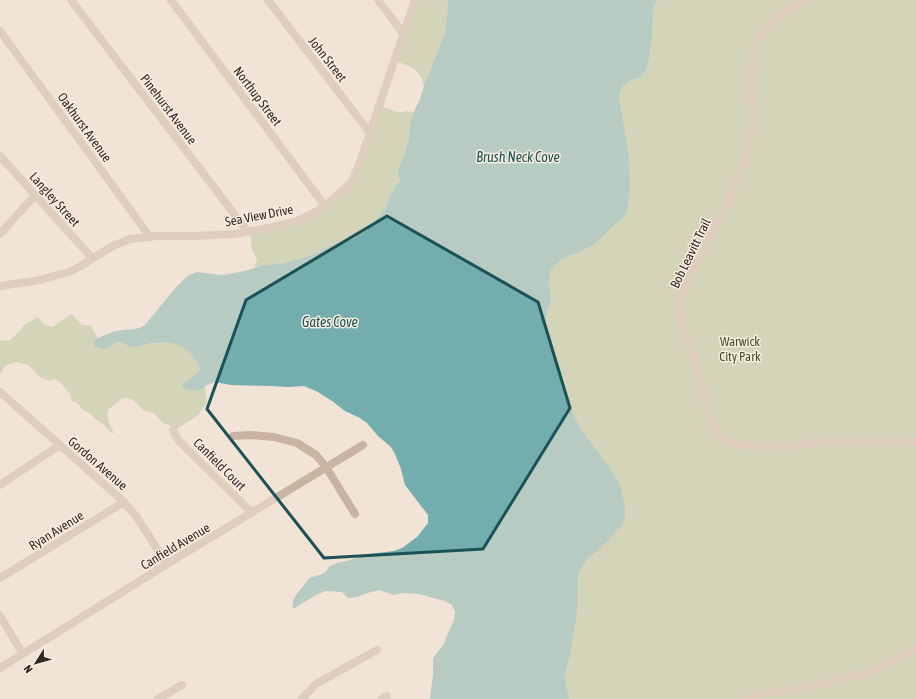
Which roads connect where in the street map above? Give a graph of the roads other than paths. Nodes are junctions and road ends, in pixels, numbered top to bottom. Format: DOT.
graph roads {
  1 [pos="71,0"];
  2 [pos="171,0"];
  3 [pos="268,0"];
  4 [pos="378,0"];
  5 [pos="415,0"];
  6 [pos="804,0"];
  7 [pos="0,31"];
  8 [pos="403,33"];
  9 [pos="370,133"];
  10 [pos="0,156"];
  11 [pos="35,195"];
  12 [pos="325,206"];
  13 [pos="248,232"];
  14 [pos="0,234"];
  15 [pos="150,237"];
  16 [pos="92,258"];
  17 [pos="0,286"];
  18 [pos="1,394"];
  19 [pos="173,430"];
  20 [pos="233,436"];
  21 [pos="916,442"];
  22 [pos="60,445"];
  23 [pos="363,445"];
  24 [pos="326,467"];
  25 [pos="0,485"];
  26 [pos="124,502"];
  27 [pos="252,513"];
  28 [pos="355,514"];
  29 [pos="167,564"];
  30 [pos="0,578"];
  31 [pos="0,616"];
  32 [pos="916,649"];
  33 [pos="377,650"];
  34 [pos="22,654"];
  35 [pos="0,668"];
  36 [pos="182,685"];
  37 [pos="158,699"];
  38 [pos="302,699"];
  39 [pos="746,699"];
  1 -- 13 [label="street, Pinehurst Avenue"];
  2 -- 12 [label="street, Northup Street"];
  3 -- 9 [label="street, John Street"];
  4 -- 8 [label="street"];
  5 -- 8 [label="street, Sea View Drive"];
  6 -- 21 [label="street, Bob Leavitt Trail"];
  7 -- 15 [label="street, Oakhurst Avenue"];
  8 -- 9 [label="street, Sea View Drive"];
  9 -- 12 [label="street, Sea View Drive"];
  10 -- 11 [label="street, Langley Street"];
  11 -- 14 [label="street"];
  11 -- 16 [label="street, Langley Street"];
  12 -- 13 [label="street, Sea View Drive"];
  13 -- 15 [label="street, Sea View Drive"];
  15 -- 16 [label="street, Sea View Drive"];
  16 -- 17 [label="street, Sea View Drive"];
  18 -- 22 [label="street, Gordon Avenue"];
  19 -- 27 [label="street, Canfield Court"];
  20 -- 24 [label="street"];
  22 -- 25 [label="street"];
  22 -- 26 [label="street, Gordon Avenue"];
  23 -- 24 [label="street, Canfield Avenue"];
  24 -- 27 [label="street, Canfield Avenue"];
  24 -- 28 [label="street"];
  26 -- 29 [label="street, Gordon Avenue"];
  26 -- 30 [label="street, Ryan Avenue"];
  27 -- 29 [label="street, Canfield Avenue"];
  29 -- 34 [label="street, Canfield Avenue"];
  31 -- 34 [label="street"];
  32 -- 39 [label="street"];
  33 -- 38 [label="street"];
  34 -- 35 [label="street, Canfield Avenue"];
  36 -- 37 [label="street"];
}
